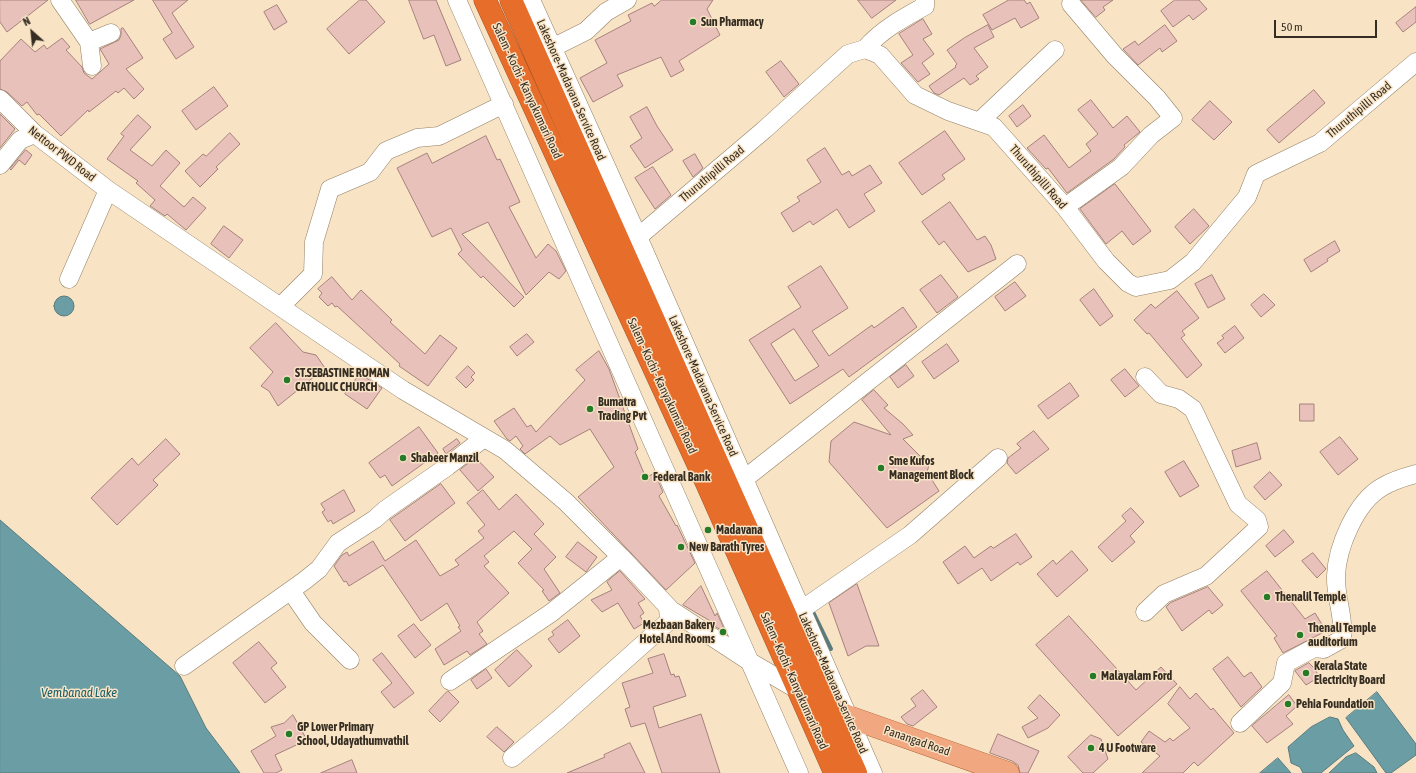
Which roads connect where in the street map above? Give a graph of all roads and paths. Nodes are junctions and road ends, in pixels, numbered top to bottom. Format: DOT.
graph roads {
  1 [pos="60,0"];
  2 [pos="457,0"];
  3 [pos="485,0"];
  4 [pos="510,0"];
  5 [pos="531,0"];
  6 [pos="627,0"];
  7 [pos="925,0"];
  8 [pos="1071,4"];
  9 [pos="111,33"];
  10 [pos="89,42"];
  11 [pos="552,48"];
  12 [pos="865,49"];
  13 [pos="1055,50"];
  14 [pos="1416,62"];
  15 [pos="92,66"];
  16 [pos="0,100"];
  17 [pos="504,104"];
  18 [pos="980,121"];
  19 [pos="35,134"];
  20 [pos="0,165"];
  21 [pos="108,190"];
  22 [pos="1065,207"];
  23 [pos="638,237"];
  24 [pos="1017,264"];
  25 [pos="68,279"];
  26 [pos="281,306"];
  27 [pos="1145,377"];
  28 [pos="484,438"];
  29 [pos="998,458"];
  30 [pos="1416,474"];
  31 [pos="743,480"];
  32 [pos="621,556"];
  33 [pos="291,591"];
  34 [pos="668,607"];
  35 [pos="801,610"];
  36 [pos="1145,612"];
  37 [pos="350,660"];
  38 [pos="752,663"];
  39 [pos="184,666"];
  40 [pos="450,681"];
  41 [pos="798,690"];
  42 [pos="826,706"];
  43 [pos="849,717"];
  44 [pos="1240,722"];
  45 [pos="512,758"];
  46 [pos="799,773"];
  47 [pos="835,773"];
  48 [pos="856,773"];
  49 [pos="873,773"];
  50 [pos="1008,773"];
  1 -- 10 [label="street"];
  2 -- 17 [label="street"];
  3 -- 41 [label="highway, Salem - Kochi - Kanyakumari Road"];
  4 -- 42 [label="highway, Salem - Kochi - Kanyakumari Road"];
  5 -- 11 [label="street, Lakeshore-Madavana Service Road"];
  6 -- 11 [label="street"];
  7 -- 12 [label="street"];
  8 -- 22 [label="street"];
  9 -- 10 [label="street"];
  10 -- 15 [label="street"];
  11 -- 23 [label="street, Lakeshore-Madavana Service Road"];
  12 -- 18 [label="street, Thuruthipilli Road"];
  12 -- 23 [label="street, Thuruthipilli Road"];
  13 -- 18 [label="street"];
  14 -- 22 [label="street, Thuruthipilli Road"];
  16 -- 19 [label="street, Nettoor PWD Road"];
  17 -- 26 [label="street"];
  17 -- 38 [label="street"];
  18 -- 22 [label="street, Thuruthipilli Road"];
  19 -- 20 [label="street"];
  19 -- 21 [label="street, Nettoor PWD Road"];
  21 -- 25 [label="street"];
  21 -- 26 [label="street, Nettoor PWD Road"];
  23 -- 31 [label="street, Lakeshore-Madavana Service Road"];
  24 -- 31 [label="street"];
  26 -- 28 [label="street, Nettoor PWD Road"];
  27 -- 36 [label="street"];
  28 -- 32 [label="street, Nettoor PWD Road"];
  28 -- 33 [label="street"];
  29 -- 35 [label="street"];
  30 -- 44 [label="street"];
  31 -- 35 [label="street, Lakeshore-Madavana Service Road"];
  32 -- 34 [label="street, Nettoor PWD Road"];
  32 -- 40 [label="street"];
  33 -- 37 [label="street"];
  33 -- 39 [label="street"];
  34 -- 38 [label="street, Nettoor PWD Road"];
  34 -- 45 [label="street"];
  35 -- 43 [label="street, Lakeshore-Madavana Service Road"];
  38 -- 41 [label="street, Nettoor PWD Road"];
  38 -- 46 [label="street"];
  41 -- 42 [label="highway"];
  41 -- 47 [label="highway, Salem - Kochi - Kanyakumari Road"];
  42 -- 43 [label="main road, Panangad Road"];
  42 -- 48 [label="highway, Salem - Kochi - Kanyakumari Road"];
  43 -- 49 [label="street, Lakeshore-Madavana Service Road"];
  43 -- 50 [label="main road, Panangad Road"];
}
